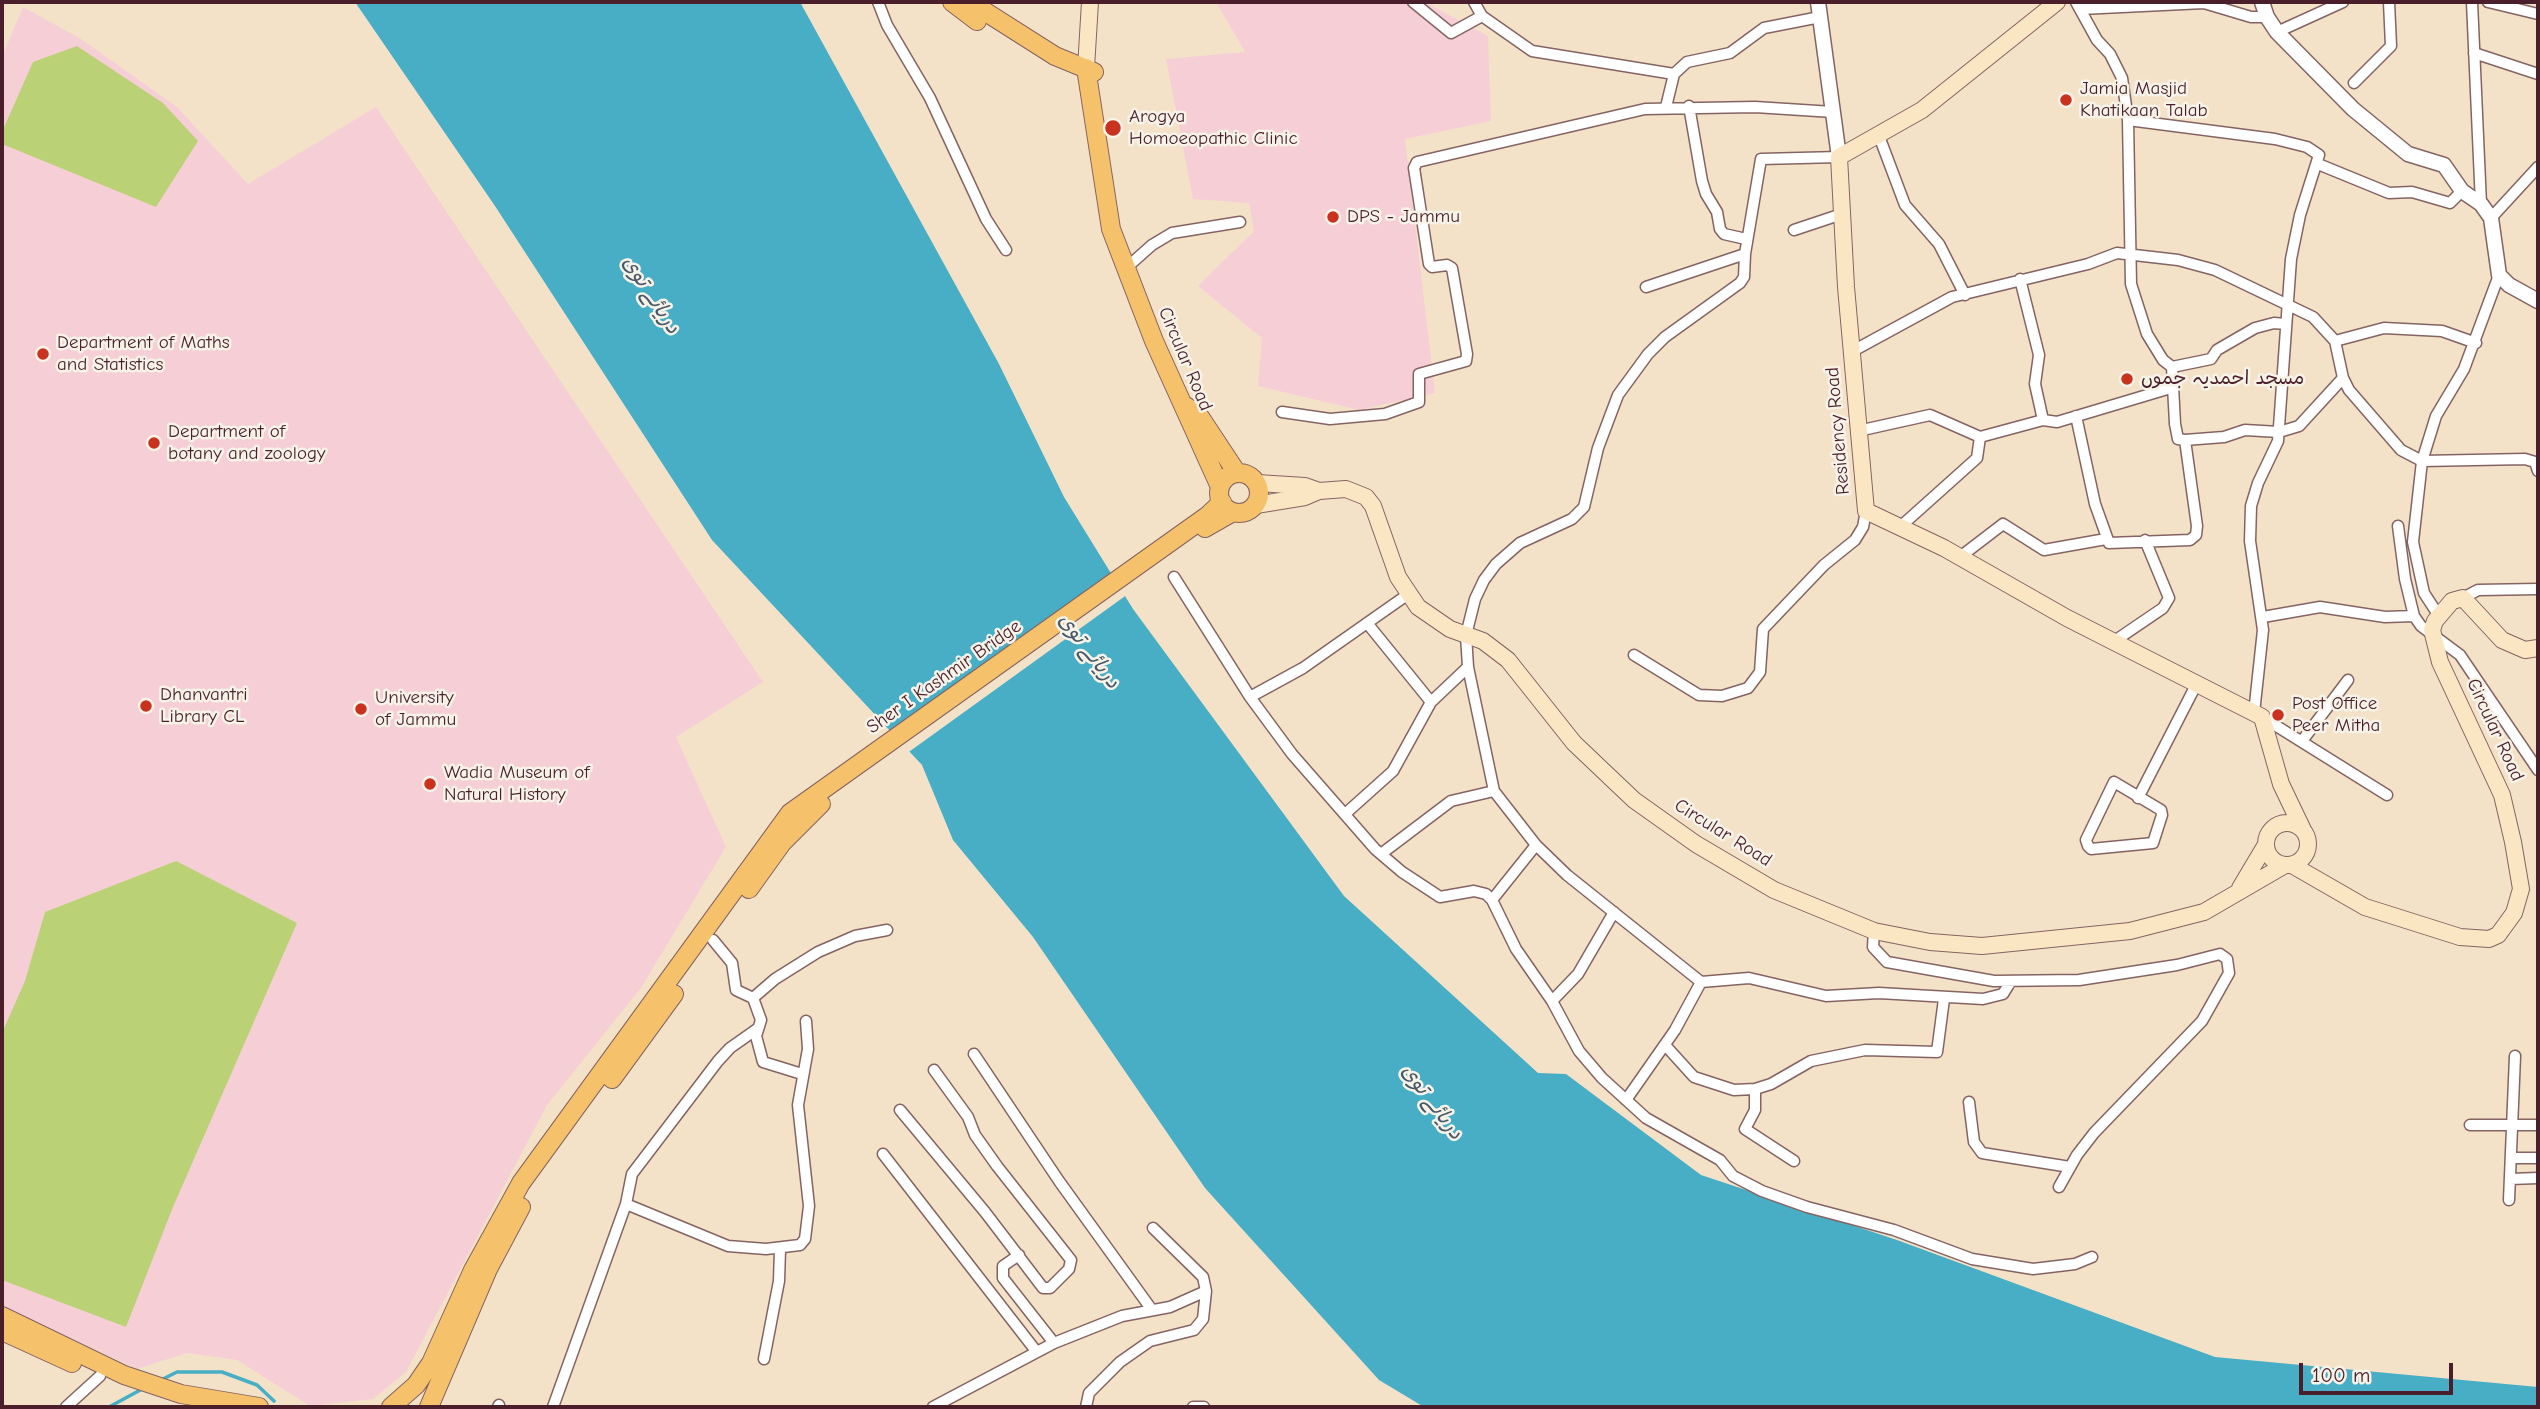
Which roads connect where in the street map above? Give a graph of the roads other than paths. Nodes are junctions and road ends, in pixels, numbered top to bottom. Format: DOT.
graph roads {
  1 [pos="878,2"];
  2 [pos="952,2"];
  3 [pos="970,2"];
  4 [pos="1090,2"];
  5 [pos="1413,2"];
  6 [pos="1474,2"];
  7 [pos="2057,2"];
  8 [pos="2262,2"];
  9 [pos="2343,2"];
  10 [pos="2389,2"];
  11 [pos="2472,2"];
  12 [pos="2488,2"];
  13 [pos="2079,6"];
  14 [pos="1819,9"];
  15 [pos="2537,14"];
  16 [pos="1482,16"];
  17 [pos="2267,17"];
  18 [pos="2538,28"];
  19 [pos="2277,32"];
  20 [pos="2474,53"];
  21 [pos="1090,74"];
  22 [pos="1674,74"];
  23 [pos="2538,74"];
  24 [pos="2354,83"];
  25 [pos="1689,106"];
  26 [pos="1665,107"];
  27 [pos="1833,112"];
  28 [pos="2128,120"];
  29 [pos="1879,136"];
  30 [pos="1839,156"];
  31 [pos="2318,164"];
  32 [pos="2538,167"];
  33 [pos="2462,191"];
  34 [pos="2481,204"];
  35 [pos="1842,214"];
  36 [pos="2491,218"];
  37 [pos="1240,222"];
  38 [pos="1794,230"];
  39 [pos="1746,239"];
  40 [pos="1006,250"];
  41 [pos="2130,253"];
  42 [pos="1745,254"];
  43 [pos="1125,269"];
  44 [pos="2499,275"];
  45 [pos="2020,279"];
  46 [pos="1646,287"];
  47 [pos="1965,295"];
  48 [pos="2538,302"];
  49 [pos="2287,304"];
  50 [pos="2285,324"];
  51 [pos="2335,341"];
  52 [pos="2476,343"];
  53 [pos="1851,352"];
  54 [pos="2172,368"];
  55 [pos="2343,378"];
  56 [pos="2174,387"];
  57 [pos="1184,405"];
  58 [pos="1282,412"];
  59 [pos="2076,416"];
  60 [pos="2043,420"];
  61 [pos="1858,430"];
  62 [pos="2279,432"];
  63 [pos="1980,438"];
  64 [pos="2185,440"];
  65 [pos="2422,461"];
  66 [pos="2538,471"];
  67 [pos="1237,473"];
  68 [pos="1257,482"];
  69 [pos="1319,491"];
  70 [pos="1225,500"];
  71 [pos="1256,505"];
  72 [pos="1866,511"];
  73 [pos="2398,526"];
  74 [pos="1900,527"];
  75 [pos="2106,538"];
  76 [pos="2145,540"];
  77 [pos="1960,557"];
  78 [pos="1174,577"];
  79 [pos="2538,589"];
  80 [pos="1407,595"];
  81 [pos="2463,598"];
  82 [pos="2414,616"];
  83 [pos="2439,616"];
  84 [pos="2263,617"];
  85 [pos="1367,623"];
  86 [pos="2432,634"];
  87 [pos="1466,635"];
  88 [pos="2113,642"];
  89 [pos="2538,648"];
  90 [pos="1633,655"];
  91 [pos="1468,667"];
  92 [pos="2348,680"];
  93 [pos="2196,685"];
  94 [pos="1250,697"];
  95 [pos="1431,702"];
  96 [pos="2258,715"];
  97 [pos="2302,741"];
  98 [pos="2538,770"];
  99 [pos="2281,784"];
  100 [pos="1494,791"];
  101 [pos="2387,795"];
  102 [pos="2138,798"];
  103 [pos="812,804"];
  104 [pos="1345,814"];
  105 [pos="2275,826"];
  106 [pos="2306,837"];
  107 [pos="1536,845"];
  108 [pos="2265,846"];
  109 [pos="1381,855"];
  110 [pos="2289,865"];
  111 [pos="2331,887"];
  112 [pos="2240,888"];
  113 [pos="1492,900"];
  114 [pos="1614,912"];
  115 [pos="887,930"];
  116 [pos="1874,931"];
  117 [pos="713,940"];
  118 [pos="2011,981"];
  119 [pos="1701,982"];
  120 [pos="1944,999"];
  121 [pos="1552,1001"];
  122 [pos="757,1007"];
  123 [pos="807,1021"];
  124 [pos="757,1029"];
  125 [pos="1665,1045"];
  126 [pos="974,1054"];
  127 [pos="2515,1056"];
  128 [pos="934,1070"];
  129 [pos="802,1074"];
  130 [pos="1755,1089"];
  131 [pos="1626,1100"];
  132 [pos="1969,1102"];
  133 [pos="900,1110"];
  134 [pos="2470,1125"];
  135 [pos="2512,1125"];
  136 [pos="2538,1125"];
  137 [pos="883,1154"];
  138 [pos="2511,1158"];
  139 [pos="2538,1158"];
  140 [pos="1794,1161"];
  141 [pos="2070,1167"];
  142 [pos="2538,1178"];
  143 [pos="2510,1179"];
  144 [pos="2059,1187"];
  145 [pos="2509,1200"];
  146 [pos="626,1204"];
  147 [pos="1153,1228"];
  148 [pos="780,1249"];
  149 [pos="1019,1255"];
  150 [pos="2092,1257"];
  151 [pos="1206,1291"];
  152 [pos="1153,1310"];
  153 [pos="2,1316"];
  154 [pos="2,1331"];
  155 [pos="1054,1343"];
  156 [pos="1036,1351"];
  157 [pos="764,1359"];
  158 [pos="100,1376"];
  159 [pos="122,1380"];
  160 [pos="181,1402"];
  161 [pos="66,1407"];
  162 [pos="259,1407"];
  163 [pos="391,1407"];
  164 [pos="429,1407"];
  165 [pos="552,1407"];
  166 [pos="933,1407"];
  167 [pos="1086,1407"];
  168 [pos="1193,1407"];
  169 [pos="1204,1407"];
  1 -- 40 [label="street"];
  2 -- 21 [label="main road"];
  3 -- 21 [label="main road"];
  4 -- 21 [label="main road, Circular Road"];
  5 -- 16 [label="street"];
  6 -- 16 [label="street"];
  7 -- 29 [label="main road"];
  8 -- 17 [label="street"];
  9 -- 19 [label="street"];
  10 -- 24 [label="street"];
  11 -- 20 [label="street"];
  12 -- 15 [label="street"];
  13 -- 17 [label="street"];
  13 -- 28 [label="street"];
  14 -- 22 [label="street"];
  14 -- 27 [label="street, Residency Road"];
  15 -- 18 [label="street"];
  16 -- 22 [label="street"];
  17 -- 19 [label="street"];
  19 -- 33 [label="street"];
  20 -- 23 [label="street"];
  20 -- 34 [label="street"];
  21 -- 43 [label="main road, Circular Road"];
  22 -- 26 [label="street"];
  25 -- 26 [label="street"];
  25 -- 27 [label="street"];
  25 -- 39 [label="street"];
  26 -- 58 [label="street"];
  27 -- 30 [label="street, Residency Road"];
  28 -- 31 [label="street"];
  28 -- 41 [label="street"];
  29 -- 30 [label="main road"];
  29 -- 47 [label="street"];
  30 -- 35 [label="main road, Residency Road"];
  30 -- 39 [label="street"];
  31 -- 33 [label="street"];
  31 -- 49 [label="street"];
  32 -- 36 [label="street"];
  33 -- 34 [label="street"];
  34 -- 36 [label="street"];
  35 -- 38 [label="street"];
  35 -- 53 [label="main road, Residency Road"];
  36 -- 44 [label="street"];
  37 -- 43 [label="street"];
  39 -- 42 [label="street"];
  41 -- 45 [label="street"];
  41 -- 49 [label="street"];
  41 -- 54 [label="street"];
  42 -- 46 [label="street"];
  42 -- 87 [label="street"];
  43 -- 57 [label="main road, Circular Road"];
  44 -- 48 [label="street"];
  44 -- 52 [label="street"];
  45 -- 47 [label="street"];
  45 -- 60 [label="street"];
  47 -- 53 [label="street"];
  49 -- 50 [label="street"];
  49 -- 51 [label="street"];
  50 -- 54 [label="street"];
  50 -- 62 [label="street"];
  51 -- 52 [label="street"];
  51 -- 55 [label="street"];
  52 -- 65 [label="street"];
  53 -- 61 [label="main road, Residency Road"];
  54 -- 56 [label="street"];
  55 -- 62 [label="street"];
  55 -- 65 [label="street"];
  56 -- 59 [label="street"];
  56 -- 64 [label="street"];
  57 -- 67 [label="main road"];
  57 -- 70 [label="main road, Circular Road"];
  59 -- 60 [label="street"];
  59 -- 75 [label="street"];
  60 -- 63 [label="street"];
  61 -- 63 [label="street"];
  61 -- 72 [label="main road, Residency Road"];
  62 -- 64 [label="street"];
  62 -- 84 [label="street"];
  63 -- 74 [label="street"];
  64 -- 76 [label="street"];
  65 -- 66 [label="street"];
  65 -- 83 [label="street"];
  67 -- 68 [label="main road"];
  67 -- 70 [label="main road"];
  68 -- 69 [label="main road"];
  68 -- 71 [label="main road"];
  69 -- 71 [label="main road"];
  69 -- 80 [label="main road, Circular Road"];
  70 -- 71 [label="main road"];
  70 -- 103 [label="main road, Sher I Kashmir Bridge"];
  72 -- 74 [label="main road, Residency Road"];
  72 -- 90 [label="street"];
  73 -- 82 [label="street"];
  74 -- 77 [label="main road, Residency Road"];
  75 -- 76 [label="street"];
  75 -- 77 [label="street"];
  76 -- 88 [label="street"];
  77 -- 88 [label="main road, Residency Road"];
  78 -- 94 [label="street"];
  79 -- 81 [label="street"];
  80 -- 85 [label="street"];
  80 -- 87 [label="main road, Circular Road"];
  81 -- 83 [label="main road"];
  81 -- 89 [label="main road"];
  82 -- 84 [label="street"];
  82 -- 86 [label="street"];
  83 -- 86 [label="main road"];
  84 -- 96 [label="street"];
  85 -- 94 [label="street"];
  85 -- 95 [label="street"];
  86 -- 98 [label="street"];
  86 -- 111 [label="main road, Circular Road"];
  87 -- 91 [label="street"];
  87 -- 116 [label="main road, Circular Road"];
  88 -- 93 [label="main road, Residency Road"];
  91 -- 95 [label="street"];
  91 -- 100 [label="street"];
  92 -- 97 [label="street"];
  93 -- 96 [label="main road, Residency Road"];
  93 -- 102 [label="street"];
  94 -- 104 [label="street"];
  95 -- 104 [label="street"];
  96 -- 97 [label="street"];
  96 -- 99 [label="main road"];
  97 -- 101 [label="street"];
  99 -- 105 [label="main road"];
  99 -- 106 [label="main road"];
  100 -- 107 [label="street"];
  100 -- 109 [label="street"];
  102 -- 102 [label="street"];
  103 -- 117 [label="main road"];
  103 -- 163 [label="main road"];
  104 -- 109 [label="street"];
  105 -- 106 [label="main road"];
  105 -- 108 [label="main road"];
  106 -- 110 [label="main road"];
  106 -- 111 [label="main road"];
  107 -- 113 [label="street"];
  107 -- 114 [label="street"];
  108 -- 110 [label="main road"];
  108 -- 112 [label="main road"];
  109 -- 113 [label="street"];
  110 -- 111 [label="main road, Circular Road"];
  110 -- 112 [label="main road, Circular Road"];
  112 -- 116 [label="main road, Circular Road"];
  113 -- 121 [label="street"];
  114 -- 119 [label="street"];
  114 -- 121 [label="street"];
  115 -- 122 [label="street"];
  116 -- 118 [label="street"];
  117 -- 122 [label="street"];
  117 -- 164 [label="main road"];
  118 -- 120 [label="street"];
  118 -- 141 [label="street"];
  119 -- 120 [label="street"];
  119 -- 125 [label="street"];
  120 -- 130 [label="street"];
  121 -- 131 [label="street"];
  122 -- 124 [label="street"];
  123 -- 129 [label="street"];
  124 -- 129 [label="street"];
  124 -- 146 [label="street"];
  125 -- 130 [label="street"];
  125 -- 131 [label="street"];
  126 -- 152 [label="street"];
  127 -- 135 [label="street"];
  128 -- 149 [label="street"];
  129 -- 148 [label="street"];
  130 -- 140 [label="street"];
  131 -- 150 [label="street"];
  132 -- 141 [label="street"];
  133 -- 149 [label="street"];
  134 -- 135 [label="street"];
  135 -- 136 [label="street"];
  135 -- 138 [label="street"];
  137 -- 156 [label="street"];
  138 -- 139 [label="street"];
  138 -- 143 [label="street"];
  141 -- 144 [label="street"];
  142 -- 143 [label="street"];
  143 -- 145 [label="street"];
  146 -- 148 [label="street"];
  146 -- 165 [label="street"];
  147 -- 151 [label="street"];
  148 -- 157 [label="street"];
  149 -- 155 [label="street"];
  151 -- 152 [label="street"];
  151 -- 167 [label="street"];
  152 -- 155 [label="street"];
  153 -- 159 [label="main road"];
  154 -- 158 [label="main road"];
  155 -- 156 [label="street"];
  156 -- 166 [label="street"];
  158 -- 159 [label="main road"];
  158 -- 161 [label="street"];
  159 -- 160 [label="main road"];
  160 -- 162 [label="main road"];
  168 -- 169 [label="street"];
}
